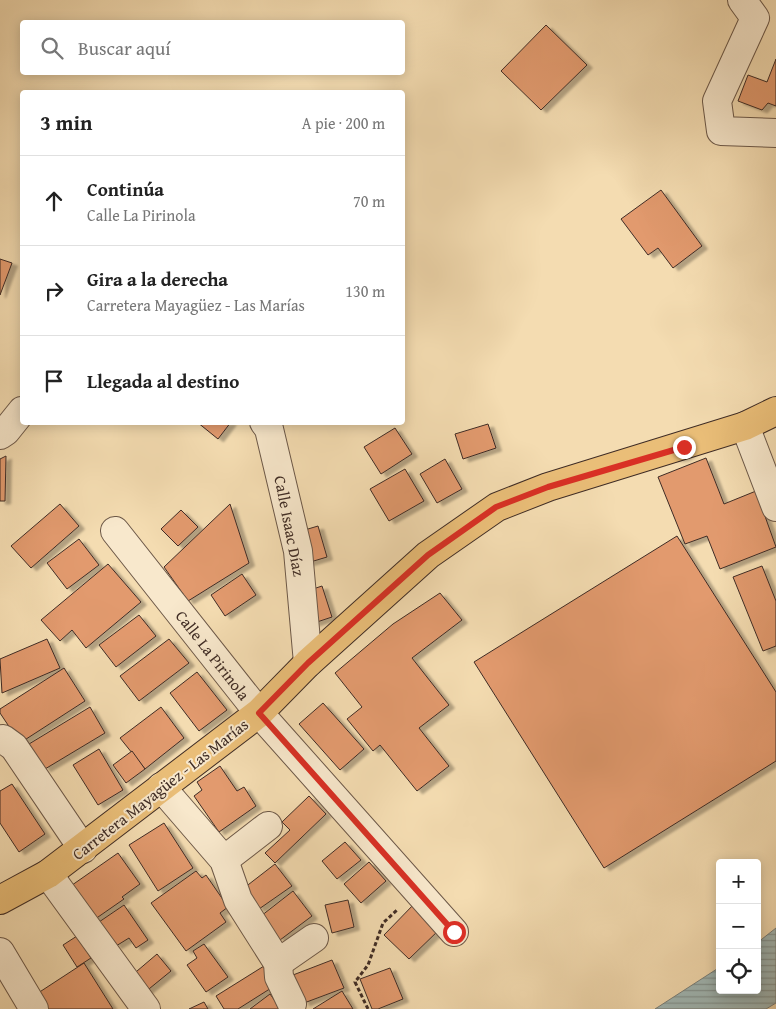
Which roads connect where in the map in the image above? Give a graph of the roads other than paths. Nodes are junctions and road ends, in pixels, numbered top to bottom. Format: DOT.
graph roads {
  1 [pos="742,0"];
  2 [pos="776,133"];
  3 [pos="776,411"];
  4 [pos="20,414"];
  5 [pos="265,425"];
  6 [pos="745,426"];
  7 [pos="0,435"];
  8 [pos="776,507"];
  9 [pos="115,531"];
  10 [pos="308,663"];
  11 [pos="259,713"];
  12 [pos="0,740"];
  13 [pos="161,787"];
  14 [pos="268,826"];
  15 [pos="83,849"];
  16 [pos="224,860"];
  17 [pos="48,874"];
  18 [pos="0,900"];
  19 [pos="454,932"];
  20 [pos="314,938"];
  21 [pos="0,952"];
  22 [pos="278,964"];
  23 [pos="292,1004"];
  24 [pos="34,1009"];
  25 [pos="146,1009"];
  1 -- 2 [label="street"];
  3 -- 6 [label="main road, Carretera Mayagüez - Las Marías"];
  4 -- 7 [label="street"];
  5 -- 10 [label="street, Calle Isaac Díaz"];
  6 -- 8 [label="street"];
  6 -- 10 [label="main road, Carretera Mayagüez - Las Marías"];
  9 -- 11 [label="street, Calle La Pirinola"];
  10 -- 11 [label="main road, Carretera Mayagüez - Las Marías"];
  11 -- 13 [label="main road, Carretera Mayagüez - Las Marías"];
  11 -- 19 [label="street, Calle La Pirinola"];
  12 -- 15 [label="street"];
  13 -- 15 [label="main road, Carretera Mayagüez - Las Marías"];
  13 -- 16 [label="street"];
  14 -- 16 [label="street"];
  15 -- 17 [label="main road, Carretera Mayagüez - Las Marías"];
  16 -- 22 [label="street"];
  17 -- 18 [label="main road, Carretera Mayagüez - Las Marías"];
  17 -- 25 [label="street"];
  20 -- 22 [label="street"];
  21 -- 24 [label="street"];
  22 -- 23 [label="street"];
}
